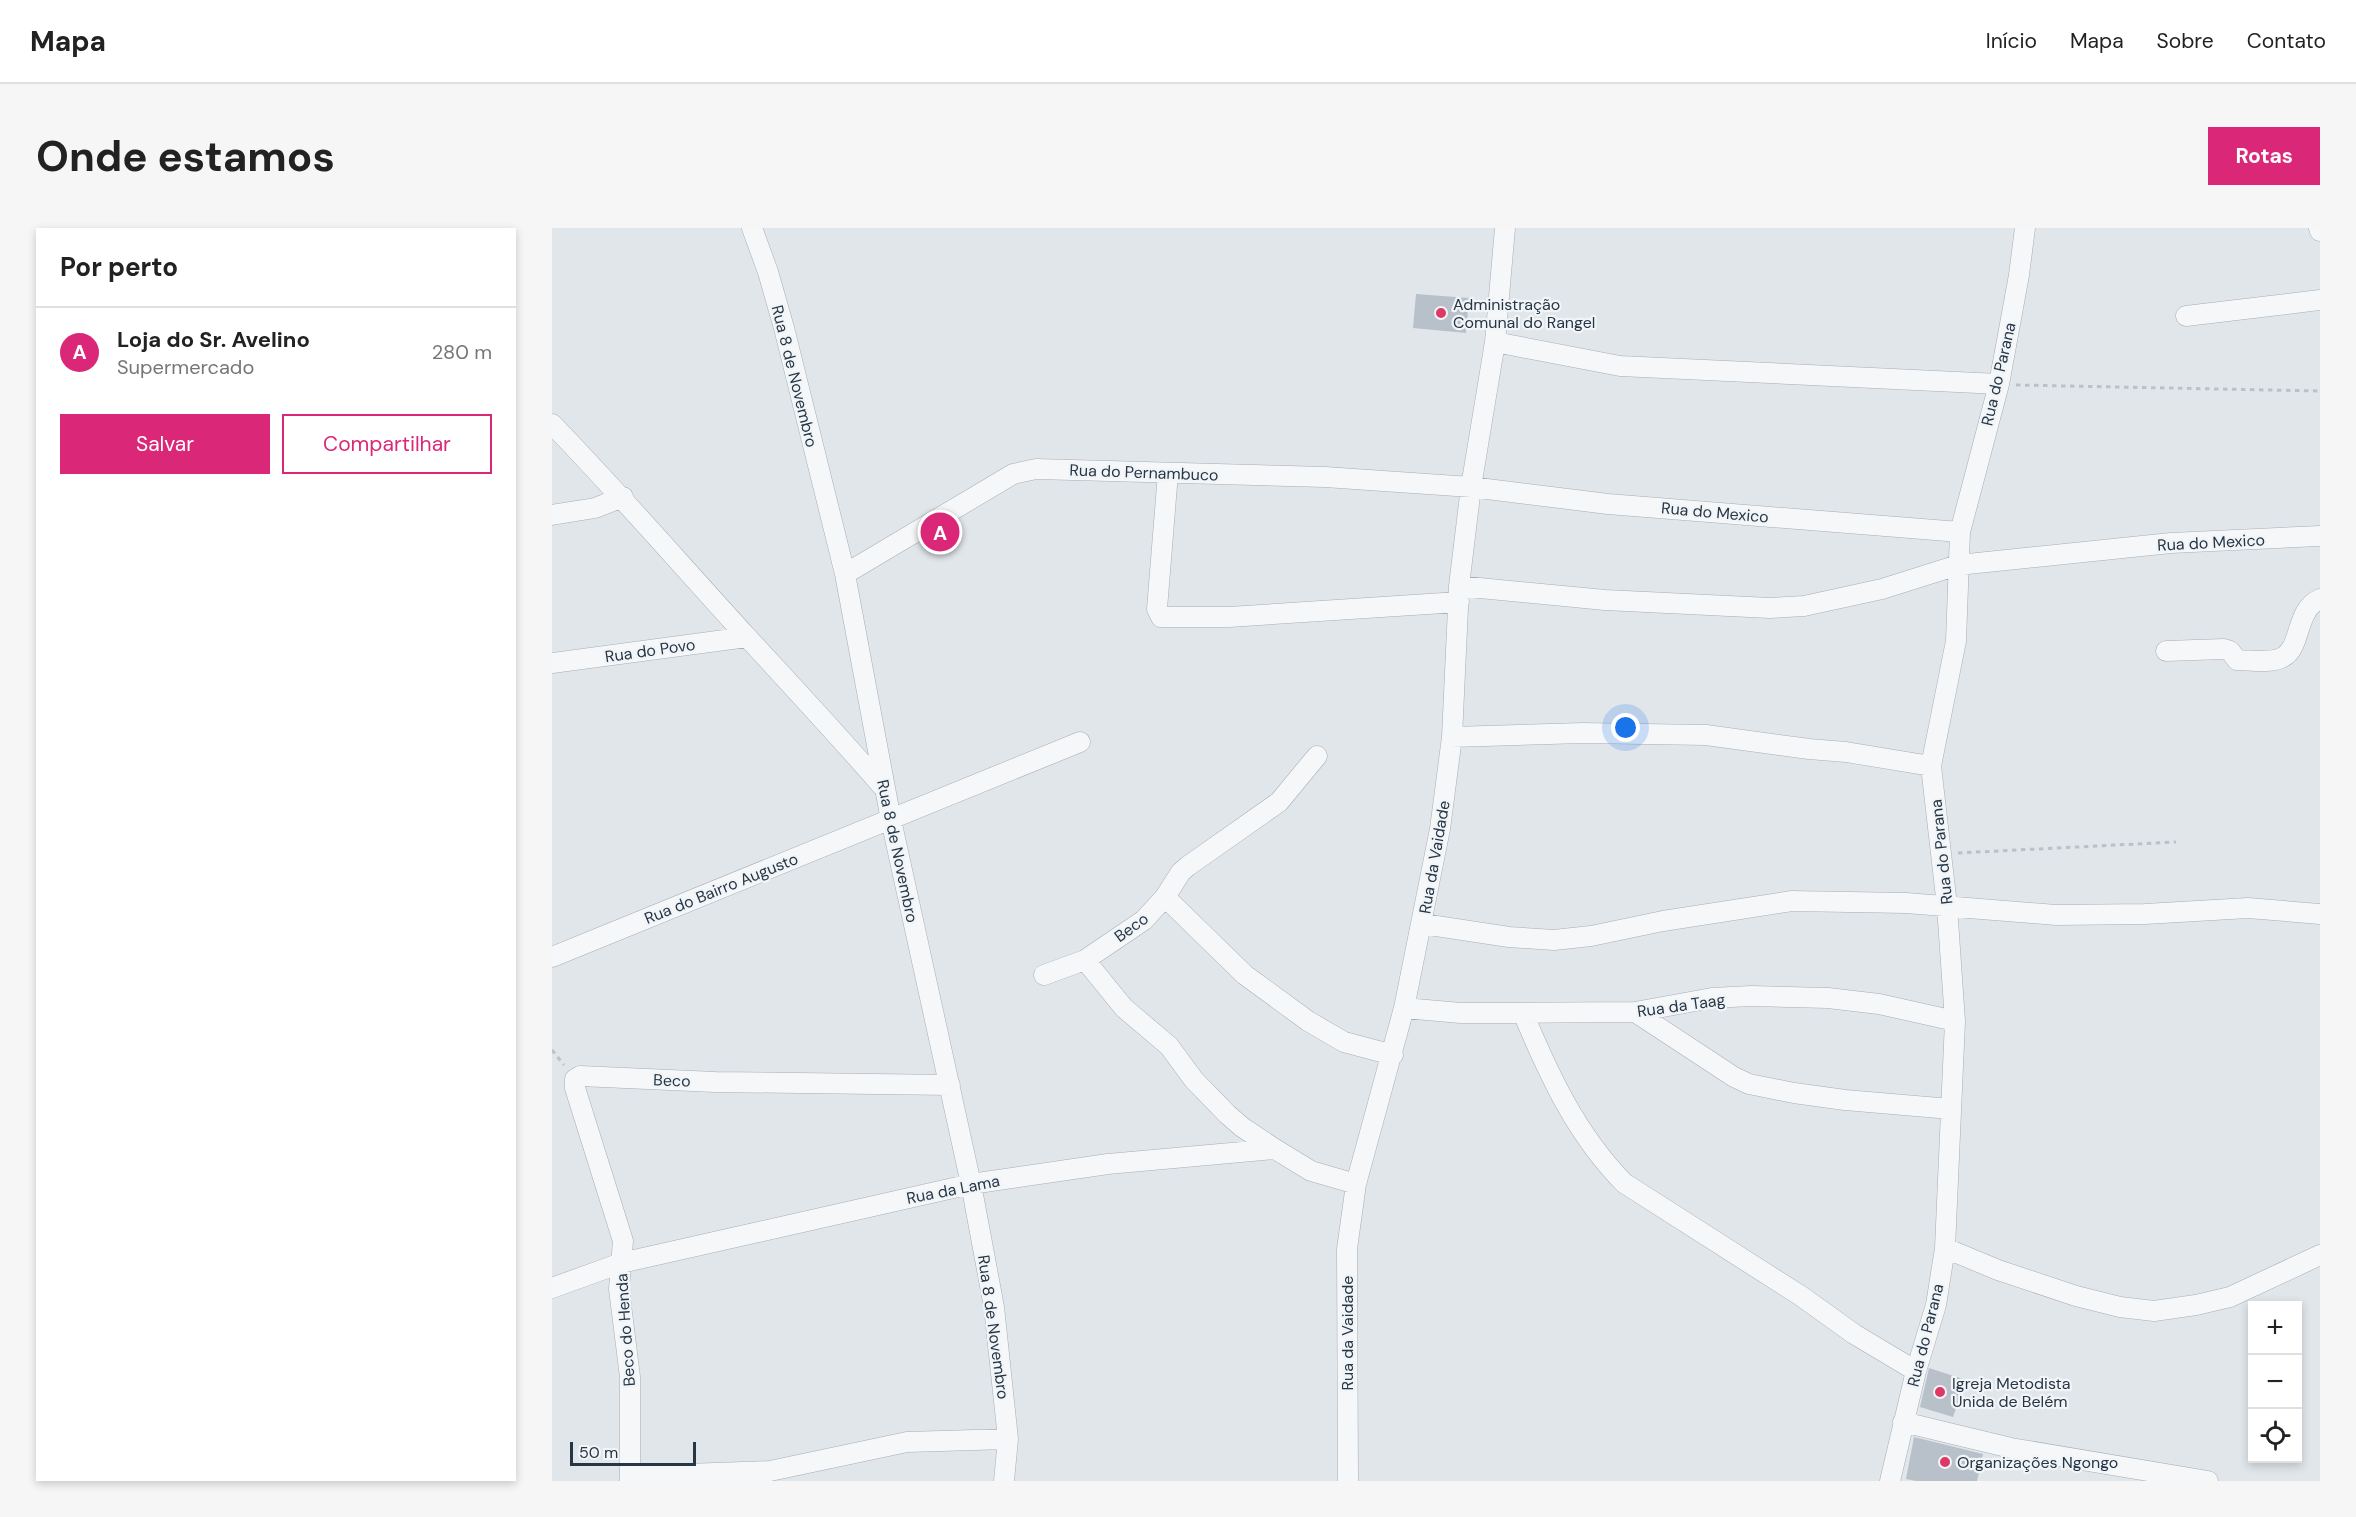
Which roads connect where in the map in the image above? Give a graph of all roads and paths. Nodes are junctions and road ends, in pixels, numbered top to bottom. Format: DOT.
graph roads {
  1 [pos="752,228"];
  2 [pos="1505,228"];
  3 [pos="2025,228"];
  4 [pos="2320,300"];
  5 [pos="2187,315"];
  6 [pos="1496,342"];
  7 [pos="1999,384"];
  8 [pos="2320,391"];
  9 [pos="552,424"];
  10 [pos="1168,473"];
  11 [pos="1472,487"];
  12 [pos="623,497"];
  13 [pos="552,515"];
  14 [pos="1960,532"];
  15 [pos="2320,536"];
  16 [pos="1958,565"];
  17 [pos="844,574"];
  18 [pos="1459,594"];
  19 [pos="2320,600"];
  20 [pos="747,637"];
  21 [pos="2166,651"];
  22 [pos="552,663"];
  23 [pos="1452,737"];
  24 [pos="1080,742"];
  25 [pos="1317,756"];
  26 [pos="1931,766"];
  27 [pos="884,788"];
  28 [pos="891,820"];
  29 [pos="2176,842"];
  30 [pos="1941,854"];
  31 [pos="1165,897"];
  32 [pos="1947,906"];
  33 [pos="2320,914"];
  34 [pos="1423,924"];
  35 [pos="552,957"];
  36 [pos="1085,960"];
  37 [pos="1044,975"];
  38 [pos="1404,1008"];
  39 [pos="1635,1012"];
  40 [pos="1523,1013"];
  41 [pos="1955,1021"];
  42 [pos="1392,1055"];
  43 [pos="575,1079"];
  44 [pos="950,1085"];
  45 [pos="1951,1109"];
  46 [pos="1275,1149"];
  47 [pos="971,1184"];
  48 [pos="1356,1184"];
  49 [pos="1945,1248"];
  50 [pos="2320,1255"];
  51 [pos="621,1263"];
  52 [pos="552,1288"];
  53 [pos="1916,1371"];
  54 [pos="1903,1422"];
  55 [pos="1008,1439"];
  56 [pos="630,1479"];
  57 [pos="1890,1480"];
  58 [pos="1004,1481"];
  59 [pos="1348,1481"];
  60 [pos="2208,1481"];
  1 -- 17 [label="street, Rua 8 de Novembro"];
  2 -- 6 [label="street, Rua da Vaidade"];
  3 -- 7 [label="street, Rua do Parana"];
  4 -- 5 [label="street"];
  6 -- 7 [label="street"];
  6 -- 11 [label="street, Rua da Vaidade"];
  7 -- 8 [label="path"];
  7 -- 14 [label="street, Rua do Parana"];
  9 -- 12 [label="street"];
  10 -- 11 [label="street, Rua do Pernambuco"];
  10 -- 17 [label="street, Rua do Pernambuco"];
  10 -- 18 [label="street, Rua do Mexico"];
  11 -- 14 [label="street, Rua do Mexico"];
  11 -- 18 [label="street, Rua da Vaidade"];
  12 -- 13 [label="street"];
  12 -- 20 [label="street"];
  14 -- 16 [label="street, Rua do Parana"];
  15 -- 16 [label="street, Rua do Mexico"];
  16 -- 18 [label="street, Rua do Mexico"];
  16 -- 26 [label="street, Rua do Parana"];
  17 -- 27 [label="street, Rua 8 de Novembro"];
  18 -- 23 [label="street, Rua da Vaidade"];
  19 -- 21 [label="street"];
  20 -- 22 [label="street, Rua do Povo"];
  20 -- 27 [label="street"];
  23 -- 26 [label="street"];
  23 -- 34 [label="street, Rua da Vaidade"];
  24 -- 28 [label="street, Rua do Bairro Augusto"];
  25 -- 31 [label="street, Beco"];
  26 -- 30 [label="street, Rua do Parana"];
  27 -- 28 [label="street, Rua 8 de Novembro"];
  28 -- 35 [label="street, Rua do Bairro Augusto"];
  28 -- 44 [label="street, Rua 8 de Novembro"];
  29 -- 30 [label="path"];
  30 -- 32 [label="street, Rua do Parana"];
  31 -- 36 [label="street, Beco"];
  31 -- 42 [label="street"];
  32 -- 33 [label="street"];
  32 -- 34 [label="street"];
  32 -- 41 [label="street, Rua do Parana"];
  34 -- 38 [label="street, Rua da Vaidade"];
  36 -- 37 [label="street, Beco"];
  36 -- 46 [label="street"];
  38 -- 40 [label="street, Rua da Taag"];
  38 -- 42 [label="street, Rua da Vaidade"];
  39 -- 40 [label="street, Rua da Taag"];
  39 -- 41 [label="street, Rua da Taag"];
  39 -- 45 [label="street"];
  40 -- 53 [label="street"];
  41 -- 45 [label="street, Rua do Parana"];
  42 -- 48 [label="street, Rua da Vaidade"];
  43 -- 44 [label="street, Beco"];
  43 -- 51 [label="street, Beco do Henda"];
  44 -- 47 [label="street, Rua 8 de Novembro"];
  45 -- 49 [label="street, Rua do Parana"];
  46 -- 47 [label="street, Rua da Lama"];
  46 -- 48 [label="street"];
  47 -- 51 [label="street, Rua da Lama"];
  47 -- 55 [label="street, Rua 8 de Novembro"];
  48 -- 59 [label="street, Rua da Vaidade"];
  49 -- 50 [label="street"];
  49 -- 53 [label="street, Rua do Parana"];
  51 -- 52 [label="street, Rua da Lama"];
  51 -- 56 [label="street, Beco do Henda"];
  53 -- 54 [label="street, Rua do Parana"];
  54 -- 57 [label="street, Rua do Parana"];
  54 -- 60 [label="street"];
  55 -- 56 [label="street"];
  55 -- 58 [label="street, Rua 8 de Novembro"];
}
